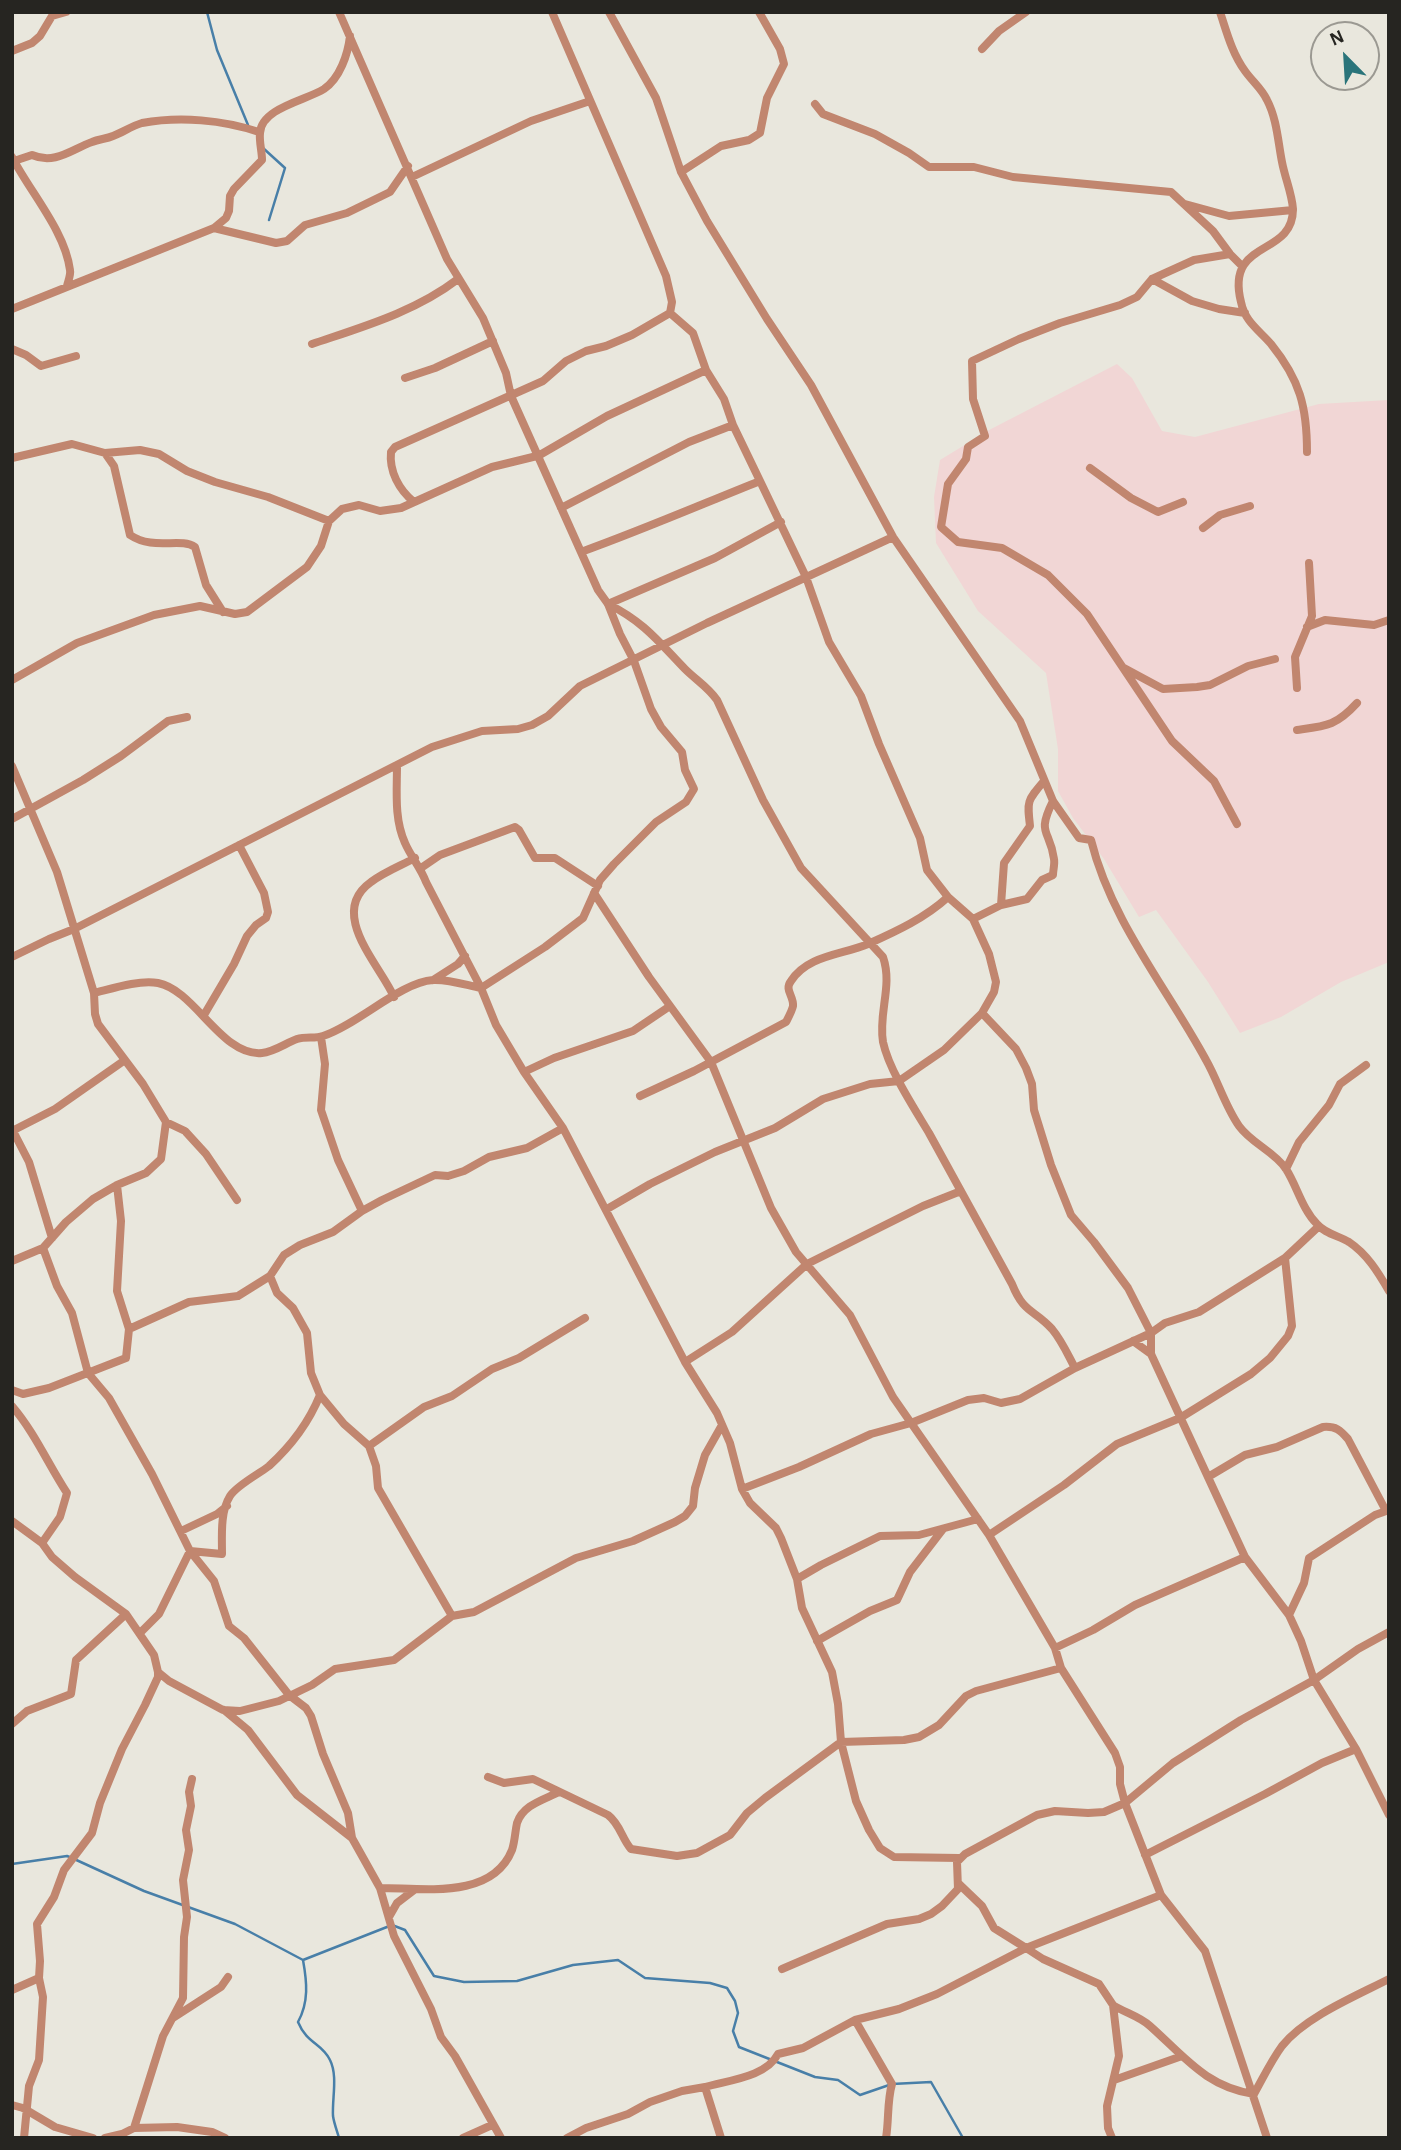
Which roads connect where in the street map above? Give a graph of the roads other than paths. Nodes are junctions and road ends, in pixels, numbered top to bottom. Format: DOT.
graph roads {
  1 [pos="66,12"];
  2 [pos="339,12"];
  3 [pos="552,12"];
  4 [pos="609,12"];
  5 [pos="759,12"];
  6 [pos="1026,12"];
  7 [pos="1220,12"];
  8 [pos="350,36"];
  9 [pos="982,49"];
  10 [pos="12,51"];
  11 [pos="590,101"];
  12 [pos="815,104"];
  13 [pos="259,132"];
  14 [pos="13,159"];
  15 [pos="408,166"];
  16 [pos="681,172"];
  17 [pos="412,177"];
  18 [pos="1183,203"];
  19 [pos="1293,210"];
  20 [pos="215,228"];
  21 [pos="1230,254"];
  22 [pos="1242,265"];
  23 [pos="458,279"];
  24 [pos="1152,279"];
  25 [pos="67,286"];
  26 [pos="12,309"];
  27 [pos="670,313"];
  28 [pos="1245,313"];
  29 [pos="493,341"];
  30 [pos="312,345"];
  31 [pos="12,349"];
  32 [pos="76,356"];
  33 [pos="706,370"];
  34 [pos="405,378"];
  35 [pos="511,396"];
  36 [pos="733,425"];
  37 [pos="1307,452"];
  38 [pos="105,453"];
  39 [pos="538,456"];
  40 [pos="12,458"];
  41 [pos="1090,468"];
  42 [pos="760,481"];
  43 [pos="414,502"];
  44 [pos="1183,502"];
  45 [pos="1250,506"];
  46 [pos="561,508"];
  47 [pos="328,521"];
  48 [pos="781,522"];
  49 [pos="1203,528"];
  50 [pos="893,537"];
  51 [pos="581,552"];
  52 [pos="1309,563"];
  53 [pos="806,577"];
  54 [pos="601,591"];
  55 [pos="608,604"];
  56 [pos="223,612"];
  57 [pos="1389,620"];
  58 [pos="1307,627"];
  59 [pos="665,645"];
  60 [pos="1275,659"];
  61 [pos="634,661"];
  62 [pos="1123,668"];
  63 [pos="12,680"];
  64 [pos="1297,688"];
  65 [pos="1357,704"];
  66 [pos="187,717"];
  67 [pos="1297,730"];
  68 [pos="397,765"];
  69 [pos="12,766"];
  70 [pos="1044,781"];
  71 [pos="1053,801"];
  72 [pos="30,809"];
  73 [pos="12,819"];
  74 [pos="1237,824"];
  75 [pos="239,845"];
  76 [pos="415,858"];
  77 [pos="421,868"];
  78 [pos="596,890"];
  79 [pos="948,897"];
  80 [pos="1001,905"];
  81 [pos="973,919"];
  82 [pos="74,929"];
  83 [pos="868,944"];
  84 [pos="465,956"];
  85 [pos="12,957"];
  86 [pos="433,980"];
  87 [pos="481,988"];
  88 [pos="94,993"];
  89 [pos="394,997"];
  90 [pos="670,1006"];
  91 [pos="982,1013"];
  92 [pos="204,1015"];
  93 [pos="321,1037"];
  94 [pos="125,1060"];
  95 [pos="711,1062"];
  96 [pos="1366,1066"];
  97 [pos="524,1072"];
  98 [pos="899,1081"];
  99 [pos="640,1096"];
  100 [pos="166,1122"];
  101 [pos="563,1128"];
  102 [pos="12,1130"];
  103 [pos="742,1141"];
  104 [pos="1286,1169"];
  105 [pos="117,1185"];
  106 [pos="961,1191"];
  107 [pos="237,1200"];
  108 [pos="607,1209"];
  109 [pos="362,1211"];
  110 [pos="1318,1227"];
  111 [pos="51,1238"];
  112 [pos="43,1248"];
  113 [pos="1285,1258"];
  114 [pos="12,1261"];
  115 [pos="807,1264"];
  116 [pos="270,1276"];
  117 [pos="1389,1291"];
  118 [pos="585,1318"];
  119 [pos="129,1329"];
  120 [pos="1151,1333"];
  121 [pos="1133,1341"];
  122 [pos="1151,1354"];
  123 [pos="685,1362"];
  124 [pos="1075,1368"];
  125 [pos="88,1373"];
  126 [pos="12,1390"];
  127 [pos="320,1395"];
  128 [pos="12,1406"];
  129 [pos="1180,1418"];
  130 [pos="911,1423"];
  131 [pos="722,1425"];
  132 [pos="369,1446"];
  133 [pos="1208,1477"];
  134 [pos="742,1489"];
  135 [pos="228,1506"];
  136 [pos="1387,1510"];
  137 [pos="978,1519"];
  138 [pos="12,1521"];
  139 [pos="943,1530"];
  140 [pos="181,1531"];
  141 [pos="989,1535"];
  142 [pos="42,1543"];
  143 [pos="190,1551"];
  144 [pos="1245,1557"];
  145 [pos="797,1580"];
  146 [pos="126,1614"];
  147 [pos="1289,1615"];
  148 [pos="452,1616"];
  149 [pos="1389,1632"];
  150 [pos="140,1633"];
  151 [pos="817,1641"];
  152 [pos="1055,1648"];
  153 [pos="1061,1668"];
  154 [pos="158,1672"];
  155 [pos="1314,1681"];
  156 [pos="289,1695"];
  157 [pos="223,1710"];
  158 [pos="12,1724"];
  159 [pos="841,1742"];
  160 [pos="1356,1749"];
  161 [pos="488,1777"];
  162 [pos="192,1779"];
  163 [pos="559,1792"];
  164 [pos="1125,1803"];
  165 [pos="1389,1815"];
  166 [pos="352,1838"];
  167 [pos="1145,1855"];
  168 [pos="959,1858"];
  169 [pos="959,1884"];
  170 [pos="380,1888"];
  171 [pos="416,1888"];
  172 [pos="1161,1895"];
  173 [pos="389,1917"];
  174 [pos="1026,1948"];
  175 [pos="782,1969"];
  176 [pos="228,1977"];
  177 [pos="39,1978"];
  178 [pos="1389,1979"];
  179 [pos="12,1990"];
  180 [pos="1113,2005"];
  181 [pos="171,2020"];
  182 [pos="855,2020"];
  183 [pos="1182,2056"];
  184 [pos="1114,2080"];
  185 [pos="705,2087"];
  186 [pos="1254,2094"];
  187 [pos="12,2105"];
  188 [pos="26,2110"];
  189 [pos="492,2125"];
  190 [pos="134,2128"];
  191 [pos="24,2138"];
  192 [pos="93,2138"];
  193 [pos="105,2138"];
  194 [pos="225,2138"];
  195 [pos="463,2138"];
  196 [pos="500,2138"];
  197 [pos="567,2138"];
  198 [pos="721,2138"];
  199 [pos="886,2138"];
  200 [pos="1112,2138"];
  201 [pos="1267,2138"];
  1 -- 10 [label="street"];
  2 -- 8 [label="street"];
  3 -- 11 [label="street"];
  4 -- 16 [label="street"];
  5 -- 16 [label="street"];
  6 -- 9 [label="street"];
  7 -- 19 [label="street"];
  8 -- 13 [label="street"];
  8 -- 15 [label="street"];
  11 -- 17 [label="street"];
  11 -- 27 [label="street"];
  12 -- 18 [label="street"];
  13 -- 14 [label="street"];
  13 -- 20 [label="street"];
  14 -- 25 [label="street"];
  15 -- 17 [label="street"];
  15 -- 20 [label="street"];
  16 -- 50 [label="street"];
  17 -- 23 [label="street"];
  18 -- 19 [label="street"];
  18 -- 21 [label="street"];
  19 -- 22 [label="street"];
  20 -- 25 [label="street"];
  21 -- 22 [label="street"];
  21 -- 24 [label="street"];
  22 -- 28 [label="street"];
  23 -- 29 [label="street"];
  23 -- 30 [label="street"];
  24 -- 28 [label="street"];
  24 -- 62 [label="street"];
  25 -- 26 [label="street"];
  27 -- 33 [label="street"];
  27 -- 35 [label="street"];
  28 -- 37 [label="street"];
  29 -- 34 [label="street"];
  29 -- 35 [label="street"];
  31 -- 32 [label="street"];
  33 -- 36 [label="street"];
  33 -- 39 [label="street"];
  35 -- 39 [label="street"];
  35 -- 43 [label="street"];
  36 -- 42 [label="street"];
  36 -- 46 [label="street"];
  38 -- 40 [label="street"];
  38 -- 47 [label="street"];
  38 -- 56 [label="street"];
  39 -- 43 [label="street"];
  39 -- 46 [label="street"];
  41 -- 44 [label="street"];
  42 -- 48 [label="street"];
  42 -- 51 [label="street"];
  43 -- 47 [label="street"];
  45 -- 49 [label="street"];
  46 -- 51 [label="street"];
  47 -- 56 [label="street"];
  48 -- 53 [label="street"];
  48 -- 55 [label="street"];
  50 -- 53 [label="street"];
  50 -- 70 [label="street"];
  51 -- 55 [label="street"];
  52 -- 58 [label="street"];
  53 -- 59 [label="street"];
  53 -- 79 [label="street"];
  54 -- 55 [label="street"];
  55 -- 59 [label="street"];
  55 -- 61 [label="street"];
  56 -- 63 [label="street"];
  57 -- 58 [label="street"];
  58 -- 64 [label="street"];
  59 -- 61 [label="street"];
  59 -- 83 [label="street"];
  60 -- 62 [label="street"];
  61 -- 68 [label="street"];
  61 -- 78 [label="street"];
  62 -- 74 [label="street"];
  65 -- 67 [label="street"];
  66 -- 72 [label="street"];
  68 -- 75 [label="street"];
  68 -- 76 [label="street"];
  69 -- 72 [label="street"];
  70 -- 71 [label="street"];
  70 -- 80 [label="street"];
  71 -- 80 [label="street"];
  71 -- 104 [label="street"];
  72 -- 73 [label="street"];
  72 -- 82 [label="street"];
  75 -- 82 [label="street"];
  75 -- 92 [label="street"];
  76 -- 77 [label="street"];
  76 -- 89 [label="street"];
  77 -- 78 [label="street"];
  77 -- 84 [label="street"];
  78 -- 87 [label="street"];
  78 -- 90 [label="street"];
  79 -- 81 [label="street"];
  79 -- 83 [label="street"];
  80 -- 81 [label="street"];
  81 -- 91 [label="street"];
  82 -- 85 [label="street"];
  82 -- 88 [label="street"];
  83 -- 95 [label="street"];
  83 -- 98 [label="street"];
  84 -- 86 [label="street"];
  84 -- 87 [label="street"];
  86 -- 87 [label="street"];
  86 -- 89 [label="street"];
  87 -- 97 [label="street"];
  88 -- 92 [label="street"];
  88 -- 94 [label="street"];
  89 -- 93 [label="street"];
  90 -- 95 [label="street"];
  90 -- 97 [label="street"];
  91 -- 98 [label="street"];
  91 -- 120 [label="street"];
  92 -- 93 [label="street"];
  93 -- 109 [label="street"];
  94 -- 100 [label="street"];
  94 -- 102 [label="street"];
  95 -- 99 [label="street"];
  95 -- 103 [label="street"];
  96 -- 104 [label="street"];
  97 -- 101 [label="street"];
  98 -- 103 [label="street"];
  98 -- 106 [label="street"];
  100 -- 105 [label="street"];
  100 -- 107 [label="street"];
  101 -- 108 [label="street"];
  101 -- 109 [label="street"];
  102 -- 111 [label="street"];
  103 -- 108 [label="street"];
  103 -- 115 [label="street"];
  104 -- 110 [label="street"];
  105 -- 111 [label="street"];
  105 -- 119 [label="street"];
  106 -- 115 [label="street"];
  106 -- 124 [label="street"];
  108 -- 123 [label="street"];
  109 -- 116 [label="street"];
  110 -- 113 [label="street"];
  110 -- 117 [label="street"];
  111 -- 112 [label="street"];
  112 -- 114 [label="street"];
  112 -- 125 [label="street"];
  113 -- 120 [label="street"];
  113 -- 129 [label="street"];
  115 -- 123 [label="street"];
  115 -- 130 [label="street"];
  116 -- 119 [label="street"];
  116 -- 127 [label="street"];
  118 -- 132 [label="street"];
  119 -- 125 [label="street"];
  120 -- 121 [label="street"];
  120 -- 122 [label="street"];
  121 -- 122 [label="street"];
  121 -- 124 [label="street"];
  122 -- 129 [label="street"];
  123 -- 131 [label="street"];
  124 -- 130 [label="street"];
  125 -- 126 [label="street"];
  125 -- 140 [label="street"];
  127 -- 132 [label="street"];
  127 -- 135 [label="street"];
  128 -- 142 [label="street"];
  129 -- 133 [label="street"];
  129 -- 141 [label="street"];
  130 -- 134 [label="street"];
  130 -- 137 [label="street"];
  131 -- 134 [label="street"];
  131 -- 148 [label="street"];
  132 -- 148 [label="street"];
  133 -- 136 [label="street"];
  133 -- 144 [label="street"];
  134 -- 145 [label="street"];
  135 -- 140 [label="street"];
  135 -- 143 [label="street"];
  136 -- 147 [label="street"];
  137 -- 139 [label="street"];
  137 -- 141 [label="street"];
  138 -- 142 [label="street"];
  139 -- 145 [label="street"];
  139 -- 151 [label="street"];
  140 -- 143 [label="street"];
  141 -- 152 [label="street"];
  142 -- 146 [label="street"];
  143 -- 150 [label="street"];
  143 -- 156 [label="street"];
  144 -- 147 [label="street"];
  144 -- 152 [label="street"];
  145 -- 151 [label="street"];
  146 -- 150 [label="street"];
  146 -- 158 [label="street"];
  147 -- 155 [label="street"];
  148 -- 156 [label="street"];
  149 -- 155 [label="street"];
  150 -- 154 [label="street"];
  151 -- 159 [label="street"];
  152 -- 153 [label="street"];
  153 -- 159 [label="street"];
  153 -- 164 [label="street"];
  154 -- 157 [label="street"];
  154 -- 177 [label="street"];
  155 -- 160 [label="street"];
  155 -- 164 [label="street"];
  156 -- 157 [label="street"];
  156 -- 166 [label="street"];
  157 -- 166 [label="street"];
  159 -- 163 [label="street"];
  159 -- 168 [label="street"];
  160 -- 165 [label="street"];
  160 -- 167 [label="street"];
  161 -- 163 [label="street"];
  162 -- 181 [label="street"];
  163 -- 171 [label="street"];
  164 -- 167 [label="street"];
  164 -- 168 [label="street"];
  166 -- 170 [label="street"];
  167 -- 172 [label="street"];
  168 -- 169 [label="street"];
  169 -- 174 [label="street"];
  169 -- 175 [label="street"];
  170 -- 171 [label="street"];
  170 -- 173 [label="street"];
  171 -- 173 [label="street"];
  172 -- 174 [label="street"];
  172 -- 186 [label="street"];
  173 -- 189 [label="street"];
  174 -- 180 [label="street"];
  174 -- 182 [label="street"];
  176 -- 181 [label="street"];
  177 -- 179 [label="street"];
  177 -- 188 [label="street"];
  178 -- 186 [label="street"];
  180 -- 183 [label="street"];
  180 -- 184 [label="street"];
  181 -- 190 [label="street"];
  182 -- 185 [label="street"];
  182 -- 199 [label="street"];
  183 -- 184 [label="street"];
  183 -- 186 [label="street"];
  184 -- 200 [label="street"];
  185 -- 197 [label="street"];
  185 -- 198 [label="street"];
  186 -- 201 [label="street"];
  187 -- 188 [label="street"];
  188 -- 191 [label="street"];
  188 -- 192 [label="street"];
  189 -- 195 [label="street"];
  189 -- 196 [label="street"];
  190 -- 193 [label="street"];
  190 -- 194 [label="street"];
}
